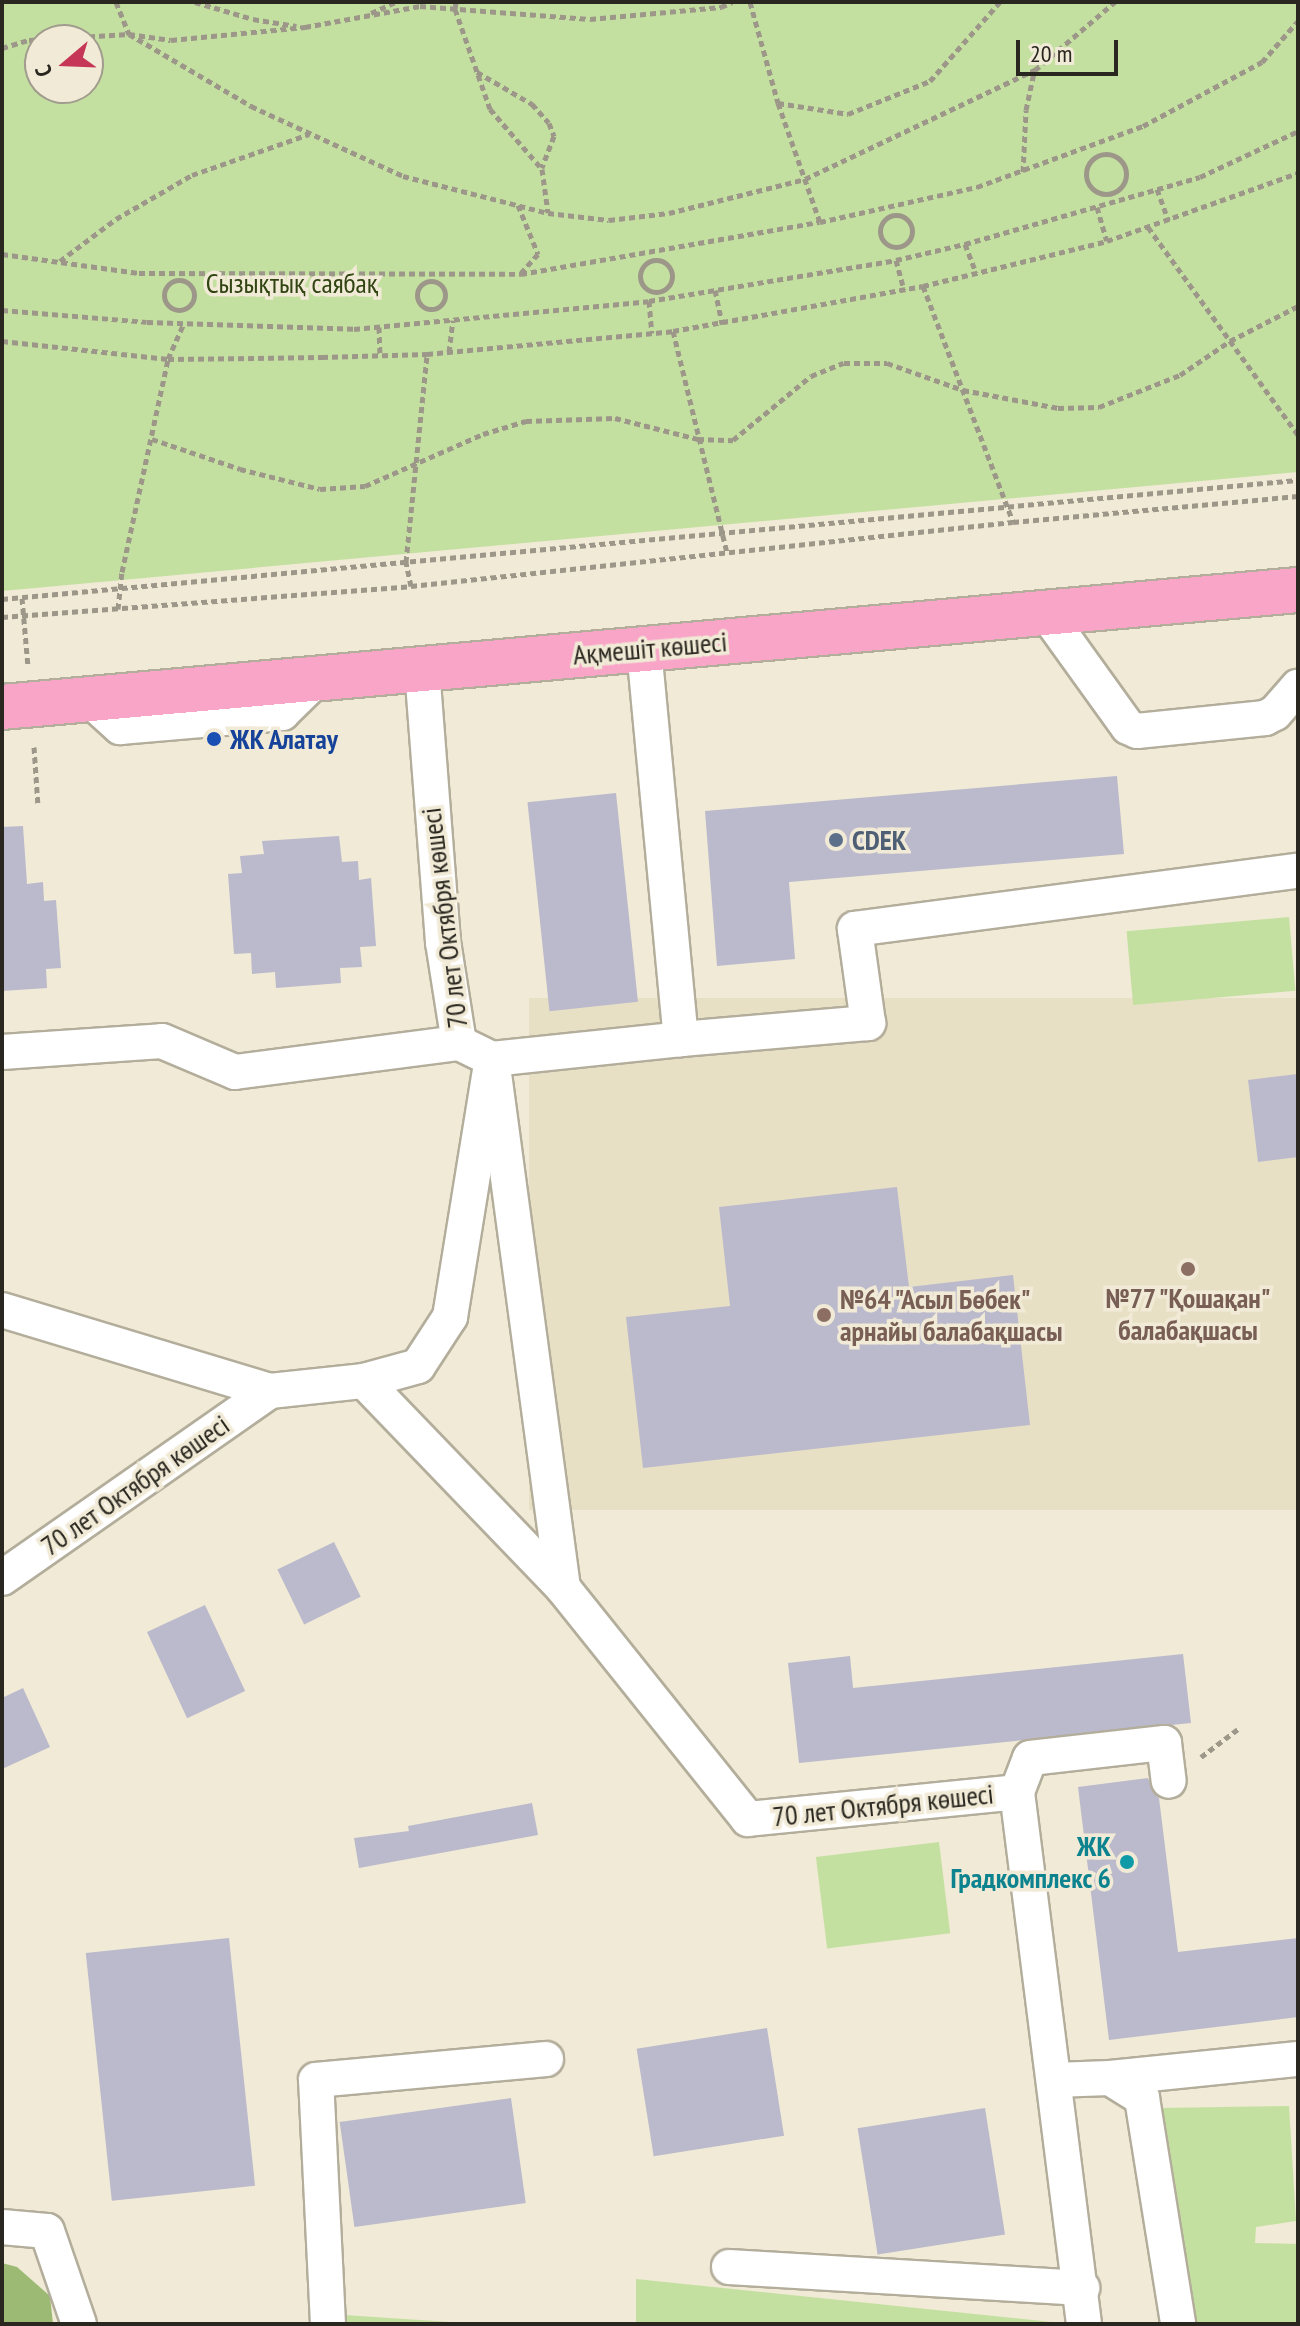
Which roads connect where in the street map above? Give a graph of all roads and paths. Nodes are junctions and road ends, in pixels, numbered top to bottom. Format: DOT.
graph roads {
  1 [pos="116,2"];
  2 [pos="195,2"];
  3 [pos="396,2"];
  4 [pos="732,2"];
  5 [pos="750,2"];
  6 [pos="1000,2"];
  7 [pos="1115,2"];
  8 [pos="455,5"];
  9 [pos="363,16"];
  10 [pos="1298,21"];
  11 [pos="305,27"];
  12 [pos="129,34"];
  13 [pos="2,48"];
  14 [pos="1035,70"];
  15 [pos="476,71"];
  16 [pos="778,103"];
  17 [pos="1298,131"];
  18 [pos="310,133"];
  19 [pos="1095,144"];
  20 [pos="1099,154"];
  21 [pos="542,169"];
  22 [pos="1023,172"];
  23 [pos="1298,173"];
  24 [pos="805,179"];
  25 [pos="1157,189"];
  26 [pos="1113,192"];
  27 [pos="1118,200"];
  28 [pos="517,205"];
  29 [pos="890,206"];
  30 [pos="1097,207"];
  31 [pos="548,213"];
  32 [pos="892,215"];
  33 [pos="1168,220"];
  34 [pos="820,222"];
  35 [pos="1148,227"];
  36 [pos="1107,241"];
  37 [pos="965,244"];
  38 [pos="901,247"];
  39 [pos="652,251"];
  40 [pos="2,254"];
  41 [pos="905,257"];
  42 [pos="653,260"];
  43 [pos="896,260"];
  44 [pos="59,262"];
  45 [pos="183,273"];
  46 [pos="976,273"];
  47 [pos="429,274"];
  48 [pos="521,274"];
  49 [pos="182,280"];
  50 [pos="429,281"];
  51 [pos="923,286"];
  52 [pos="715,290"];
  53 [pos="904,290"];
  54 [pos="651,292"];
  55 [pos="651,301"];
  56 [pos="1298,306"];
  57 [pos="433,309"];
  58 [pos="2,310"];
  59 [pos="176,310"];
  60 [pos="453,320"];
  61 [pos="433,321"];
  62 [pos="176,323"];
  63 [pos="184,323"];
  64 [pos="722,324"];
  65 [pos="379,327"];
  66 [pos="673,331"];
  67 [pos="652,333"];
  68 [pos="2,341"];
  69 [pos="1230,341"];
  70 [pos="449,352"];
  71 [pos="427,354"];
  72 [pos="380,356"];
  73 [pos="168,359"];
  74 [pos="963,390"];
  75 [pos="1298,435"];
  76 [pos="152,439"];
  77 [pos="698,439"];
  78 [pos="415,462"];
  79 [pos="1298,480"];
  80 [pos="1298,496"];
  81 [pos="1009,507"];
  82 [pos="1013,522"];
  83 [pos="724,533"];
  84 [pos="727,552"];
  85 [pos="406,562"];
  86 [pos="411,586"];
  87 [pos="120,589"];
  88 [pos="1298,590"];
  89 [pos="22,598"];
  90 [pos="2,599"];
  91 [pos="118,609"];
  92 [pos="1046,613"];
  93 [pos="24,616"];
  94 [pos="2,617"];
  95 [pos="644,649"];
  96 [pos="422,669"];
  97 [pos="1298,687"];
  98 [pos="13,694"];
  99 [pos="34,747"];
  100 [pos="38,805"];
  101 [pos="1298,871"];
  102 [pos="681,1039"];
  103 [pos="459,1043"];
  104 [pos="2,1052"];
  105 [pos="492,1059"];
  106 [pos="2,1310"];
  107 [pos="364,1381"];
  108 [pos="270,1391"];
  109 [pos="2,1578"];
  110 [pos="563,1588"];
  111 [pos="1238,1729"];
  112 [pos="1169,1781"];
  113 [pos="1017,1792"];
  114 [pos="546,2059"];
  115 [pos="1298,2059"];
  116 [pos="1110,2078"];
  117 [pos="1054,2080"];
  118 [pos="2,2227"];
  119 [pos="729,2267"];
  120 [pos="1082,2288"];
  121 [pos="79,2324"];
  122 [pos="328,2324"];
  123 [pos="1084,2324"];
  124 [pos="1178,2324"];
  1 -- 12 [label="path"];
  2 -- 11 [label="path"];
  3 -- 9 [label="path"];
  4 -- 8 [label="path"];
  5 -- 16 [label="path"];
  6 -- 16 [label="path"];
  7 -- 14 [label="path"];
  8 -- 9 [label="path"];
  8 -- 15 [label="path"];
  9 -- 11 [label="path"];
  10 -- 19 [label="path"];
  11 -- 12 [label="path"];
  12 -- 13 [label="path"];
  12 -- 18 [label="path"];
  14 -- 22 [label="path"];
  14 -- 24 [label="path"];
  15 -- 21 [label="path"];
  15 -- 21 [label="path"];
  16 -- 24 [label="path"];
  17 -- 25 [label="path"];
  18 -- 28 [label="path"];
  18 -- 44 [label="path"];
  19 -- 20 [label="path"];
  19 -- 22 [label="path"];
  20 -- 26 [label="path"];
  20 -- 26 [label="path"];
  21 -- 31 [label="path"];
  22 -- 29 [label="path"];
  23 -- 33 [label="path"];
  24 -- 31 [label="path"];
  24 -- 34 [label="path"];
  25 -- 27 [label="path"];
  25 -- 33 [label="path"];
  26 -- 27 [label="path"];
  27 -- 30 [label="path"];
  28 -- 31 [label="path"];
  28 -- 48 [label="path"];
  29 -- 32 [label="path"];
  29 -- 34 [label="path"];
  30 -- 36 [label="path"];
  30 -- 37 [label="path"];
  32 -- 38 [label="path"];
  32 -- 38 [label="path"];
  33 -- 35 [label="path"];
  34 -- 39 [label="path"];
  35 -- 36 [label="path"];
  35 -- 69 [label="path"];
  36 -- 46 [label="path"];
  37 -- 41 [label="path"];
  37 -- 46 [label="path"];
  38 -- 41 [label="path"];
  39 -- 42 [label="path"];
  39 -- 48 [label="path"];
  40 -- 44 [label="path"];
  41 -- 43 [label="path"];
  42 -- 54 [label="path"];
  42 -- 54 [label="path"];
  43 -- 52 [label="path"];
  43 -- 53 [label="path"];
  44 -- 45 [label="path"];
  45 -- 47 [label="path"];
  45 -- 49 [label="path"];
  46 -- 51 [label="path"];
  47 -- 48 [label="path"];
  47 -- 50 [label="path"];
  49 -- 59 [label="path"];
  49 -- 59 [label="path"];
  50 -- 57 [label="path"];
  50 -- 57 [label="path"];
  51 -- 53 [label="path"];
  51 -- 74 [label="path"];
  52 -- 55 [label="path"];
  52 -- 64 [label="path"];
  53 -- 64 [label="path"];
  54 -- 55 [label="path"];
  55 -- 60 [label="path"];
  55 -- 67 [label="path"];
  56 -- 69 [label="path"];
  57 -- 61 [label="path"];
  58 -- 62 [label="path"];
  59 -- 62 [label="path"];
  60 -- 61 [label="path"];
  60 -- 70 [label="path"];
  61 -- 65 [label="path"];
  62 -- 63 [label="path"];
  63 -- 65 [label="path"];
  63 -- 73 [label="path"];
  64 -- 66 [label="path"];
  65 -- 72 [label="path"];
  66 -- 67 [label="path"];
  66 -- 77 [label="path"];
  67 -- 70 [label="path"];
  68 -- 73 [label="path"];
  69 -- 74 [label="path"];
  69 -- 75 [label="path"];
  70 -- 71 [label="path"];
  71 -- 72 [label="path"];
  71 -- 78 [label="path"];
  72 -- 73 [label="path"];
  73 -- 76 [label="path"];
  74 -- 77 [label="path"];
  74 -- 81 [label="path"];
  76 -- 78 [label="path"];
  76 -- 87 [label="path"];
  77 -- 78 [label="path"];
  77 -- 83 [label="path"];
  78 -- 85 [label="path"];
  79 -- 81 [label="path"];
  80 -- 82 [label="path"];
  81 -- 82 [label="path"];
  81 -- 83 [label="path"];
  82 -- 84 [label="path"];
  83 -- 84 [label="path"];
  83 -- 85 [label="path"];
  84 -- 86 [label="path"];
  85 -- 86 [label="path"];
  85 -- 87 [label="path"];
  86 -- 91 [label="path"];
  87 -- 89 [label="path"];
  87 -- 91 [label="path"];
  88 -- 92 [label="main road, Ақмешіт көшесі"];
  89 -- 90 [label="path"];
  89 -- 93 [label="path"];
  91 -- 93 [label="path"];
  92 -- 95 [label="main road, Ақмешіт көшесі"];
  92 -- 97 [label="street"];
  93 -- 94 [label="path"];
  93 -- 98 [label="path"];
  95 -- 96 [label="main road, Ақмешіт көшесі"];
  95 -- 102 [label="street"];
  96 -- 98 [label="main road, Ақмешіт көшесі"];
  96 -- 103 [label="street, 70 лет Октября көшесі"];
  99 -- 100 [label="path"];
  101 -- 102 [label="street"];
  102 -- 105 [label="street"];
  103 -- 104 [label="street"];
  103 -- 105 [label="street, 70 лет Октября көшесі"];
  105 -- 107 [label="street, 70 лет Октября көшесі"];
  105 -- 110 [label="street"];
  106 -- 108 [label="street"];
  107 -- 108 [label="street, 70 лет Октября көшесі"];
  107 -- 110 [label="street, 70 лет Октября көшесі"];
  108 -- 109 [label="street, 70 лет Октября көшесі"];
  110 -- 113 [label="street, 70 лет Октября көшесі"];
  111 -- 112 [label="path"];
  112 -- 113 [label="street"];
  113 -- 117 [label="street, 70 лет Октября көшесі"];
  114 -- 122 [label="street"];
  115 -- 116 [label="street"];
  116 -- 117 [label="street"];
  116 -- 124 [label="street"];
  117 -- 120 [label="street, 70 лет Октября көшесі"];
  118 -- 121 [label="street"];
  119 -- 120 [label="street"];
  120 -- 123 [label="street, 70 лет Октября көшесі"];
}
